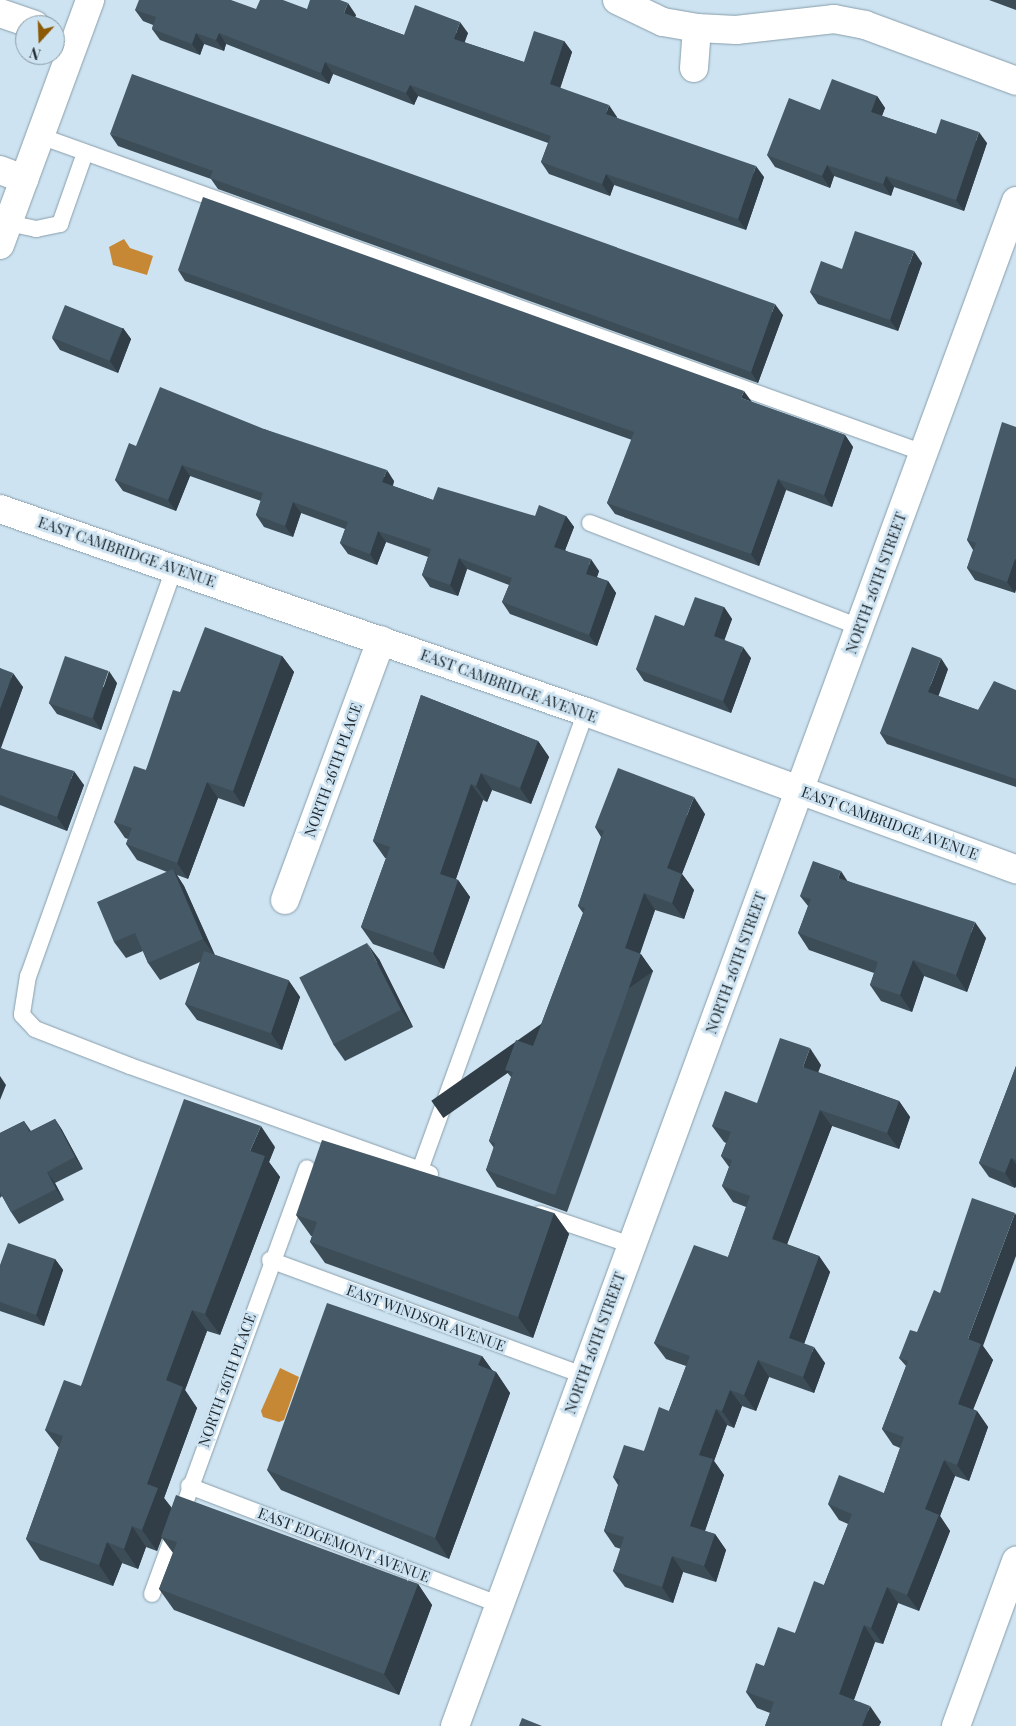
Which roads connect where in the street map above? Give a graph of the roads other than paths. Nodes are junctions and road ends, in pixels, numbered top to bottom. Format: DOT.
graph roads {
  1 [pos="90,0"];
  2 [pos="617,0"];
  3 [pos="0,12"];
  4 [pos="15,18"];
  5 [pos="697,28"];
  6 [pos="65,36"];
  7 [pos="58,65"];
  8 [pos="694,68"];
  9 [pos="1016,81"];
  10 [pos="40,136"];
  11 [pos="85,153"];
  12 [pos="12,175"];
  13 [pos="1016,201"];
  14 [pos="4,234"];
  15 [pos="924,453"];
  16 [pos="0,509"];
  17 [pos="590,523"];
  18 [pos="174,568"];
  19 [pos="860,626"];
  20 [pos="382,640"];
  21 [pos="586,712"];
  22 [pos="800,790"];
  23 [pos="1016,870"];
  24 [pos="285,900"];
  25 [pos="306,1168"];
  26 [pos="420,1170"];
  27 [pos="443,1179"];
  28 [pos="522,1207"];
  29 [pos="631,1245"];
  30 [pos="270,1260"];
  31 [pos="583,1375"];
  32 [pos="189,1486"];
  33 [pos="1016,1561"];
  34 [pos="152,1594"];
  35 [pos="498,1604"];
  36 [pos="455,1726"];
  37 [pos="956,1726"];
  1 -- 6 [label="street"];
  2 -- 5 [label="street"];
  3 -- 4 [label="street"];
  5 -- 8 [label="street"];
  5 -- 9 [label="street"];
  7 -- 10 [label="street"];
  10 -- 11 [label="lane"];
  10 -- 12 [label="street"];
  11 -- 14 [label="lane"];
  11 -- 15 [label="lane"];
  12 -- 14 [label="street"];
  13 -- 15 [label="street, NORTH 26TH STREET"];
  15 -- 19 [label="street, NORTH 26TH STREET"];
  16 -- 18 [label="street, EAST CAMBRIDGE AVENUE"];
  17 -- 19 [label="lane"];
  18 -- 20 [label="street, EAST CAMBRIDGE AVENUE"];
  18 -- 26 [label="lane"];
  19 -- 22 [label="street, NORTH 26TH STREET"];
  20 -- 21 [label="street, EAST CAMBRIDGE AVENUE"];
  20 -- 24 [label="street, NORTH 26TH PLACE"];
  21 -- 22 [label="street, EAST CAMBRIDGE AVENUE"];
  21 -- 26 [label="lane"];
  22 -- 23 [label="street, EAST CAMBRIDGE AVENUE"];
  22 -- 29 [label="street, NORTH 26TH STREET"];
  25 -- 30 [label="lane, NORTH 26TH PLACE"];
  26 -- 27 [label="lane"];
  28 -- 29 [label="lane"];
  29 -- 31 [label="street, NORTH 26TH STREET"];
  30 -- 31 [label="lane, EAST WINDSOR AVENUE"];
  30 -- 32 [label="lane, NORTH 26TH PLACE"];
  31 -- 35 [label="street, NORTH 26TH STREET"];
  32 -- 34 [label="lane, NORTH 26TH PLACE"];
  32 -- 35 [label="lane, EAST EDGEMONT AVENUE"];
  33 -- 37 [label="street"];
  35 -- 36 [label="street, NORTH 26TH STREET"];
}
